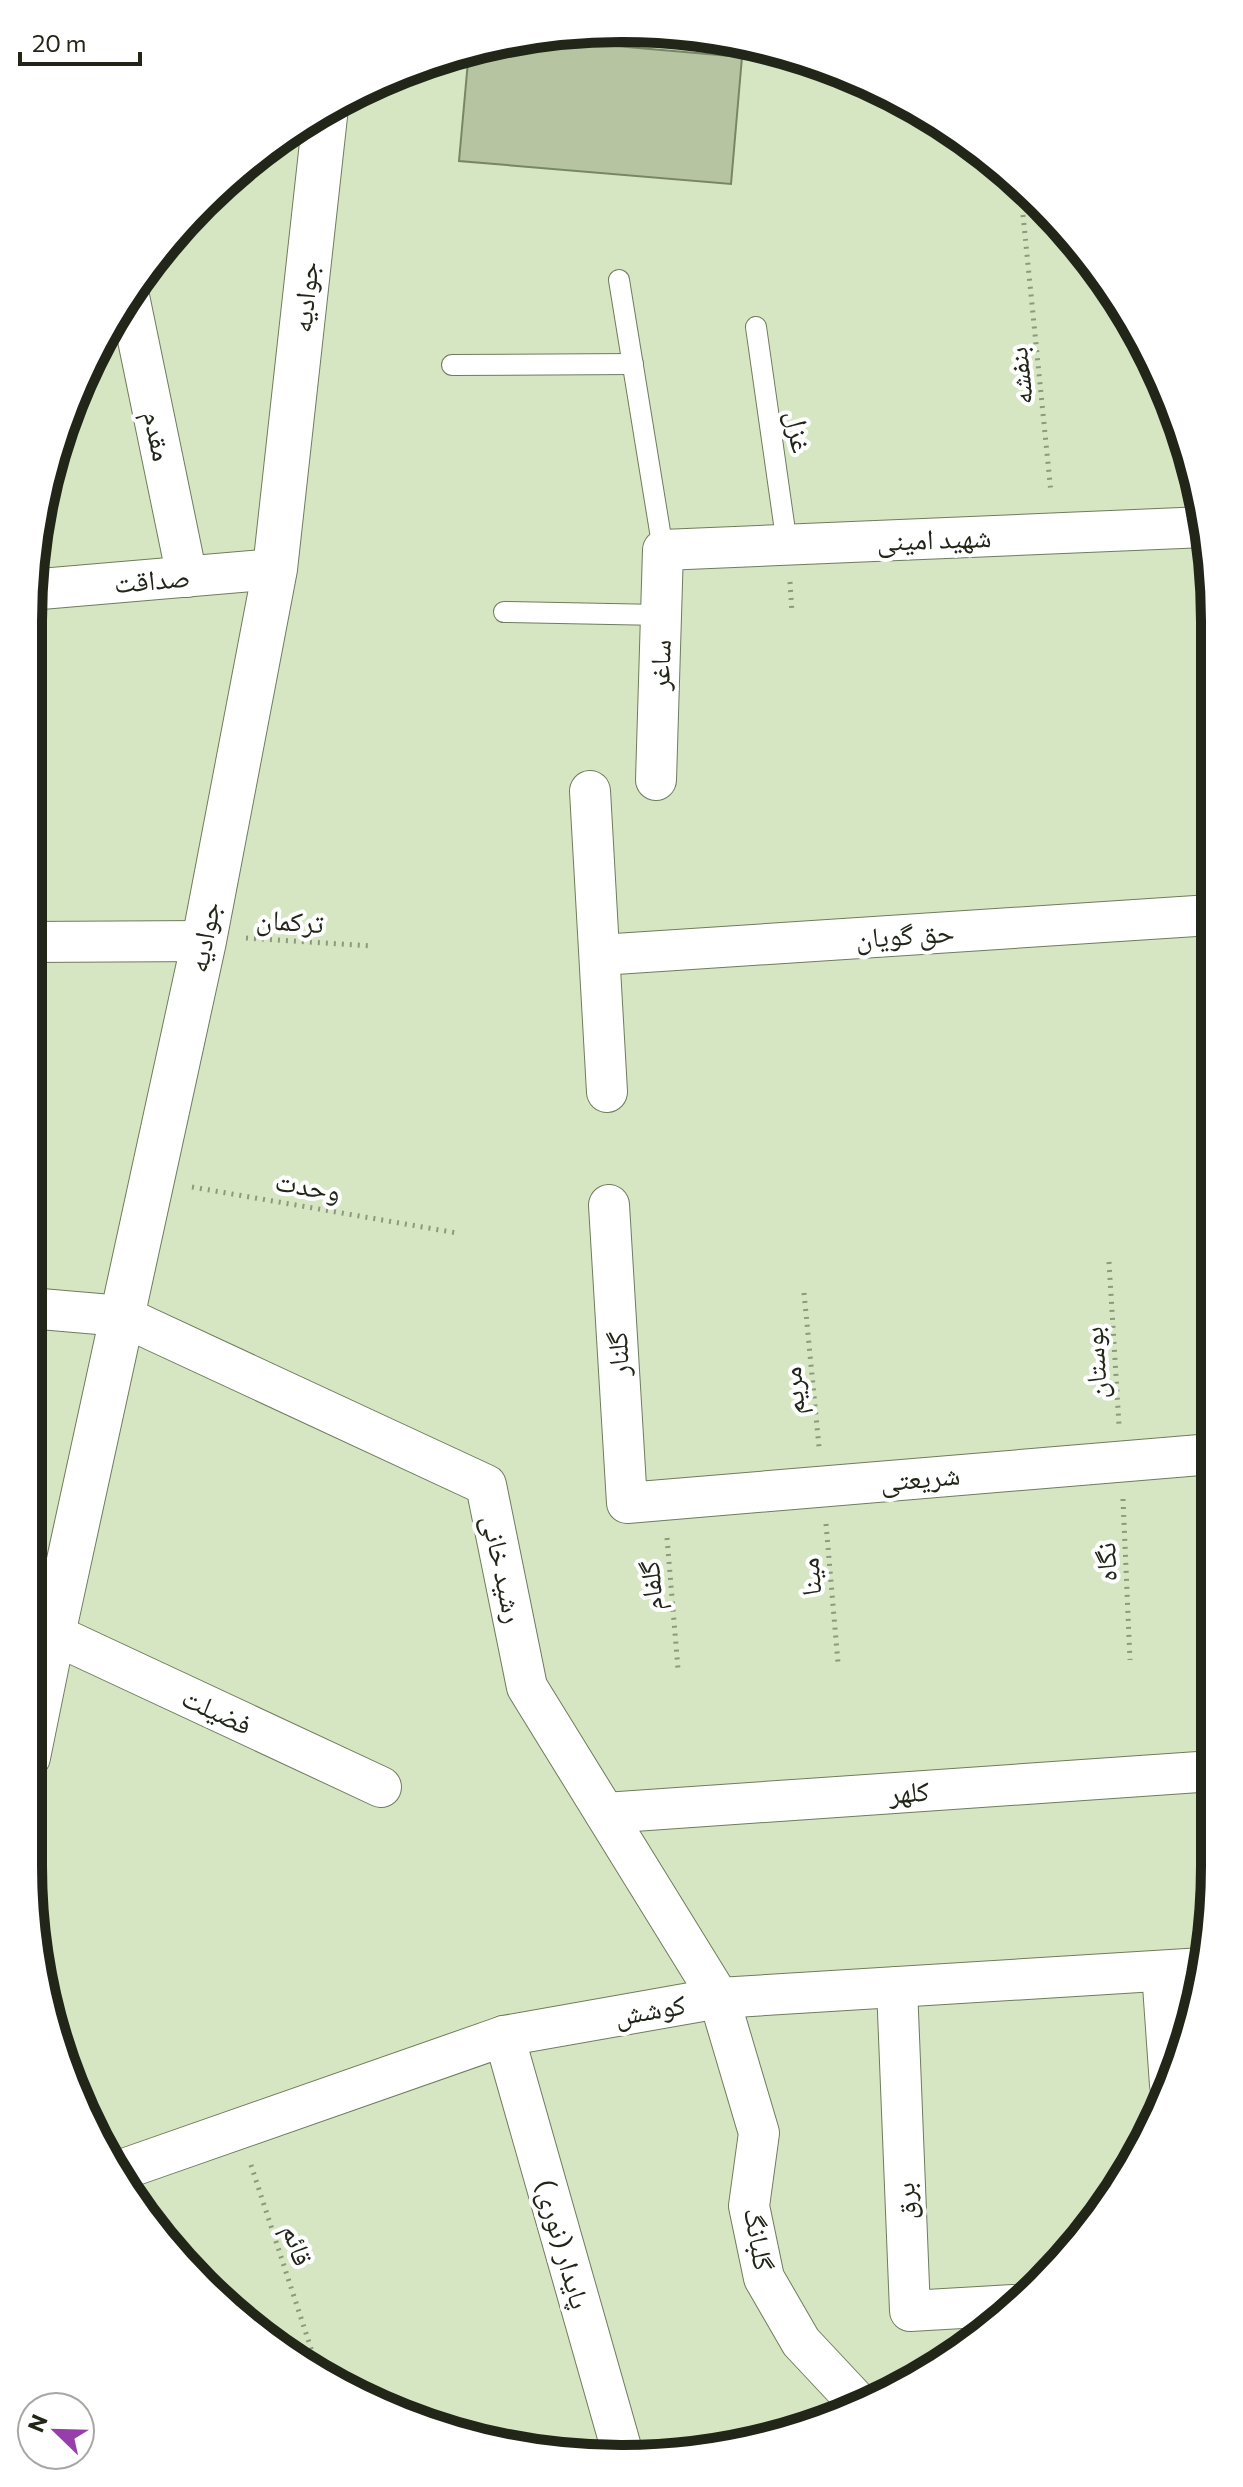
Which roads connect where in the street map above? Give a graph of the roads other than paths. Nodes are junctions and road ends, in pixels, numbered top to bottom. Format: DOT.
graph roads {
  1 [pos="324,125"];
  2 [pos="619,280"];
  3 [pos="132,312"];
  4 [pos="756,327"];
  5 [pos="633,364"];
  6 [pos="452,365"];
  7 [pos="1193,528"];
  8 [pos="787,545"];
  9 [pos="663,550"];
  10 [pos="275,569"];
  11 [pos="187,577"];
  12 [pos="43,589"];
  13 [pos="504,612"];
  14 [pos="661,615"];
  15 [pos="656,780"];
  16 [pos="590,791"];
  17 [pos="1201,916"];
  18 [pos="205,938"];
  19 [pos="42,942"];
  20 [pos="600,955"];
  21 [pos="607,1092"];
  22 [pos="609,1205"];
  23 [pos="42,1309"];
  24 [pos="122,1316"];
  25 [pos="1201,1455"];
  26 [pos="645,1502"];
  27 [pos="53,1634"];
  28 [pos="42,1688"];
  29 [pos="1201,1772"];
  30 [pos="381,1787"];
  31 [pos="605,1813"];
  32 [pos="1192,1969"];
  33 [pos="1162,1971"];
  34 [pos="897,1987"];
  35 [pos="719,1998"];
  36 [pos="504,2036"];
  37 [pos="1168,2057"];
  38 [pos="128,2168"];
  39 [pos="998,2306"];
  40 [pos="852,2397"];
  41 [pos="620,2445"];
  1 -- 10 [label="main road, جوادیه"];
  2 -- 5 [label="lane"];
  3 -- 11 [label="street, مقدم"];
  4 -- 8 [label="lane, غزل"];
  5 -- 6 [label="lane"];
  5 -- 9 [label="lane"];
  7 -- 8 [label="street, شهید امینی"];
  8 -- 9 [label="street, شهید امینی"];
  9 -- 14 [label="street, ساغر"];
  10 -- 11 [label="street, صداقت"];
  10 -- 18 [label="main road, جوادیه"];
  11 -- 12 [label="street, صداقت"];
  13 -- 14 [label="lane"];
  14 -- 15 [label="street, ساغر"];
  16 -- 20 [label="street"];
  17 -- 20 [label="street, حق گویان"];
  18 -- 19 [label="street"];
  18 -- 24 [label="main road, جوادیه"];
  20 -- 21 [label="street"];
  22 -- 26 [label="street, گلنار"];
  23 -- 24 [label="street"];
  24 -- 27 [label="main road, جوادیه"];
  24 -- 31 [label="street, رشید خانی"];
  25 -- 26 [label="street, شریعتی"];
  27 -- 28 [label="main road, جوادیه"];
  27 -- 30 [label="street, فضیلت"];
  29 -- 31 [label="street, کلهر"];
  31 -- 35 [label="street, رشید خانی"];
  32 -- 33 [label="street, کوشش"];
  33 -- 34 [label="street, کوشش"];
  33 -- 37 [label="street"];
  34 -- 35 [label="street, کوشش"];
  34 -- 39 [label="street, برق"];
  35 -- 36 [label="street, کوشش"];
  35 -- 40 [label="street, گلبانگ"];
  36 -- 38 [label="street, کوشش"];
  36 -- 41 [label="street, پایدار (نوری)"];
}
